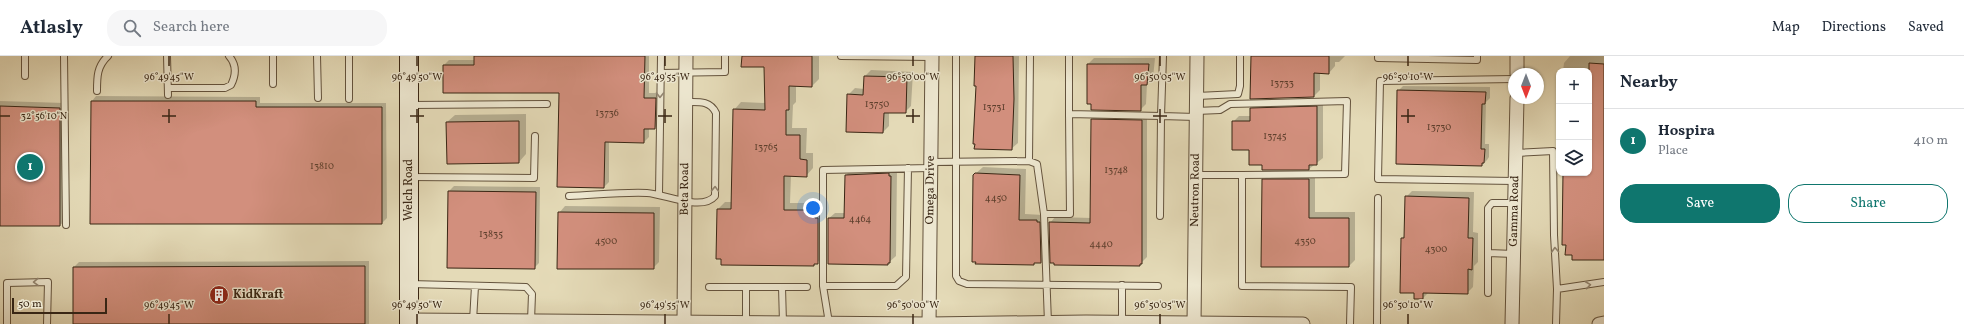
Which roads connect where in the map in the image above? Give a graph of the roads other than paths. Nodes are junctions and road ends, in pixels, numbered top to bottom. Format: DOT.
graph roads {
  1 [pos="25,56"];
  2 [pos="64,56"];
  3 [pos="108,56"];
  4 [pos="167,56"];
  5 [pos="230,56"];
  6 [pos="273,56"];
  7 [pos="317,56"];
  8 [pos="350,56"];
  9 [pos="409,56"];
  10 [pos="661,56"];
  11 [pos="686,56"];
  12 [pos="725,56"];
  13 [pos="841,56"];
  14 [pos="956,56"];
  15 [pos="1030,56"];
  16 [pos="1069,56"];
  17 [pos="1163,56"];
  18 [pos="1198,56"];
  19 [pos="1240,56"];
  20 [pos="1378,56"];
  21 [pos="1477,56"];
  22 [pos="1517,56"];
  23 [pos="932,57"];
  24 [pos="1517,68"];
  25 [pos="661,73"];
  26 [pos="686,73"];
  27 [pos="25,76"];
  28 [pos="1508,79"];
  29 [pos="274,84"];
  30 [pos="168,88"];
  31 [pos="97,91"];
  32 [pos="168,95"];
  33 [pos="1197,96"];
  34 [pos="318,98"];
  35 [pos="349,98"];
  36 [pos="685,102"];
  37 [pos="547,104"];
  38 [pos="1517,104"];
  39 [pos="409,105"];
  40 [pos="1069,114"];
  41 [pos="1196,114"];
  42 [pos="1161,116"];
  43 [pos="535,136"];
  44 [pos="1516,153"];
  45 [pos="1029,161"];
  46 [pos="956,162"];
  47 [pos="930,165"];
  48 [pos="908,168"];
  49 [pos="1197,175"];
  50 [pos="1242,175"];
  51 [pos="409,177"];
  52 [pos="1515,181"];
  53 [pos="659,194"];
  54 [pos="569,196"];
  55 [pos="1378,198"];
  56 [pos="685,202"];
  57 [pos="1515,203"];
  58 [pos="1044,214"];
  59 [pos="1160,216"];
  60 [pos="66,225"];
  61 [pos="1488,253"];
  62 [pos="1514,254"];
  63 [pos="1604,282"];
  64 [pos="409,284"];
  65 [pos="1122,285"];
  66 [pos="475,286"];
  67 [pos="823,286"];
  68 [pos="1048,286"];
  69 [pos="1158,286"];
  70 [pos="709,287"];
  71 [pos="746,287"];
  72 [pos="782,287"];
  73 [pos="807,287"];
  74 [pos="1557,289"];
  75 [pos="1488,293"];
  76 [pos="473,321"];
  77 [pos="409,322"];
  78 [pos="508,322"];
  79 [pos="539,322"];
  80 [pos="569,322"];
  81 [pos="746,322"];
  82 [pos="783,322"];
  83 [pos="1122,322"];
  84 [pos="684,323"];
  85 [pos="723,323"];
  86 [pos="809,323"];
  87 [pos="835,323"];
  88 [pos="1040,323"];
  89 [pos="1148,323"];
  90 [pos="1604,323"];
  91 [pos="7,324"];
  92 [pos="47,324"];
  93 [pos="929,324"];
  94 [pos="980,324"];
  95 [pos="1003,324"];
  96 [pos="1182,324"];
  97 [pos="1194,324"];
  98 [pos="1303,324"];
  99 [pos="1350,324"];
  100 [pos="1377,324"];
  101 [pos="1512,324"];
  102 [pos="1556,324"];
  103 [pos="1598,324"];
  1 -- 27 [label="lane"];
  2 -- 60 [label="lane"];
  3 -- 31 [label="lane"];
  4 -- 30 [label="lane"];
  5 -- 30 [label="lane"];
  6 -- 29 [label="lane"];
  7 -- 34 [label="lane"];
  8 -- 35 [label="lane"];
  9 -- 39 [label="street, Welch Road"];
  10 -- 25 [label="lane"];
  11 -- 26 [label="street, Beta Road"];
  12 -- 26 [label="lane"];
  13 -- 23 [label="lane"];
  14 -- 46 [label="lane"];
  15 -- 45 [label="lane"];
  16 -- 40 [label="lane"];
  17 -- 42 [label="lane"];
  18 -- 33 [label="street, Neutron Road"];
  19 -- 33 [label="lane"];
  20 -- 21 [label="lane"];
  22 -- 24 [label="street"];
  23 -- 47 [label="street, Omega Drive"];
  25 -- 26 [label="lane"];
  25 -- 53 [label="lane, one-way"];
  26 -- 36 [label="street, Beta Road"];
  28 -- 52 [label="lane"];
  30 -- 32 [label="lane"];
  33 -- 41 [label="street, Neutron Road"];
  36 -- 56 [label="street, Beta Road"];
  56 -- 36 [label="lane, one-way"];
  37 -- 39 [label="lane"];
  38 -- 44 [label="street, Gamma Road"];
  39 -- 51 [label="street, Welch Road"];
  40 -- 42 [label="lane"];
  40 -- 58 [label="lane"];
  41 -- 42 [label="lane"];
  41 -- 49 [label="street, Neutron Road"];
  41 -- 50 [label="lane"];
  42 -- 59 [label="lane"];
  43 -- 51 [label="lane"];
  44 -- 52 [label="street, Gamma Road"];
  74 -- 44 [label="lane, one-way"];
  45 -- 46 [label="lane"];
  45 -- 58 [label="lane"];
  46 -- 47 [label="lane"];
  46 -- 68 [label="lane"];
  47 -- 48 [label="lane"];
  47 -- 93 [label="street, Omega Drive"];
  48 -- 67 [label="lane"];
  48 -- 67 [label="lane"];
  49 -- 50 [label="lane"];
  49 -- 97 [label="street, Neutron Road"];
  50 -- 99 [label="lane"];
  51 -- 64 [label="street, Welch Road"];
  52 -- 57 [label="street, Gamma Road"];
  53 -- 54 [label="lane"];
  53 -- 56 [label="lane"];
  55 -- 100 [label="lane"];
  56 -- 84 [label="street, Beta Road"];
  57 -- 61 [label="lane"];
  57 -- 62 [label="street, Gamma Road"];
  58 -- 68 [label="lane"];
  61 -- 62 [label="lane"];
  61 -- 75 [label="lane"];
  62 -- 101 [label="street, Gamma Road"];
  74 -- 63 [label="lane, one-way"];
  64 -- 66 [label="lane"];
  64 -- 77 [label="street, Welch Road"];
  65 -- 68 [label="lane"];
  65 -- 69 [label="lane"];
  65 -- 83 [label="lane"];
  66 -- 76 [label="lane"];
  66 -- 79 [label="lane"];
  67 -- 87 [label="lane"];
  68 -- 88 [label="lane"];
  70 -- 71 [label="lane"];
  71 -- 72 [label="lane"];
  71 -- 81 [label="lane"];
  72 -- 73 [label="lane"];
  72 -- 82 [label="lane"];
  74 -- 102 [label="lane"];
  76 -- 77 [label="street"];
  76 -- 78 [label="street"];
  78 -- 79 [label="street"];
  79 -- 80 [label="street"];
  80 -- 84 [label="street"];
  81 -- 82 [label="street"];
  81 -- 85 [label="street"];
  82 -- 86 [label="street"];
  83 -- 88 [label="street"];
  83 -- 89 [label="street"];
  84 -- 85 [label="street"];
  86 -- 87 [label="street"];
  87 -- 93 [label="street"];
  88 -- 95 [label="street"];
  89 -- 96 [label="street"];
  90 -- 103 [label="street"];
  92 -- 91 [label="lane, one-way"];
  93 -- 94 [label="street"];
  94 -- 95 [label="street"];
  96 -- 97 [label="street"];
  97 -- 98 [label="street"];
}
